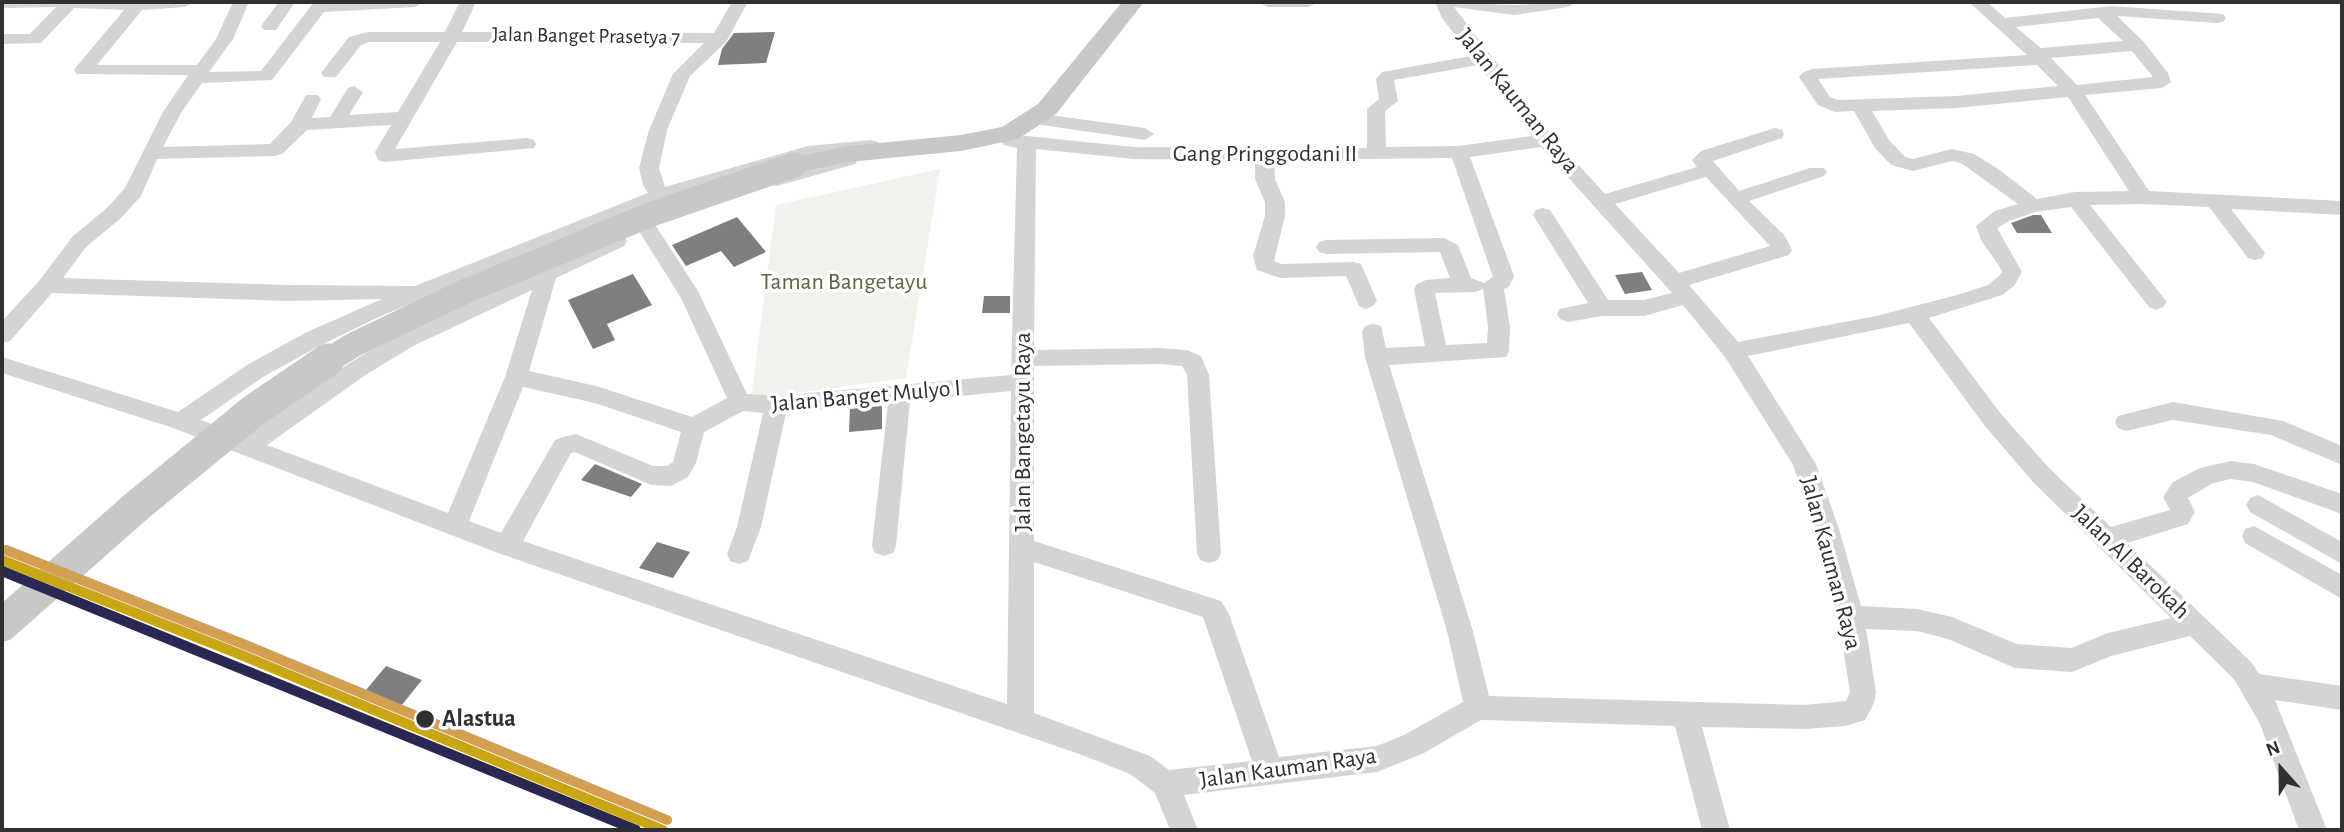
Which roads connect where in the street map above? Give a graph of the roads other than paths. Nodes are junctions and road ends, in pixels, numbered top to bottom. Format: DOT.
graph roads {
  1 [pos="70,2"];
  2 [pos="185,2"];
  3 [pos="241,2"];
  4 [pos="287,2"];
  5 [pos="415,2"];
  6 [pos="468,2"];
  7 [pos="740,2"];
  8 [pos="1133,2"];
  9 [pos="1267,2"];
  10 [pos="1309,2"];
  11 [pos="1443,2"];
  12 [pos="1454,2"];
  13 [pos="1568,2"];
  14 [pos="1977,2"];
  15 [pos="8,3"];
  16 [pos="138,4"];
  17 [pos="321,5"];
  18 [pos="1501,5"];
  19 [pos="2102,12"];
  20 [pos="2217,18"];
  21 [pos="2002,23"];
  22 [pos="270,26"];
  23 [pos="452,35"];
  24 [pos="720,38"];
  25 [pos="2,39"];
  26 [pos="2137,45"];
  27 [pos="2039,56"];
  28 [pos="1483,59"];
  29 [pos="1931,67"];
  30 [pos="330,73"];
  31 [pos="199,74"];
  32 [pos="354,92"];
  33 [pos="2074,92"];
  34 [pos="312,99"];
  35 [pos="1956,102"];
  36 [pos="1861,107"];
  37 [pos="403,118"];
  38 [pos="1035,119"];
  39 [pos="337,122"];
  40 [pos="299,126"];
  41 [pos="1145,134"];
  42 [pos="1775,134"];
  43 [pos="985,139"];
  44 [pos="1545,140"];
  45 [pos="1027,142"];
  46 [pos="527,144"];
  47 [pos="895,148"];
  48 [pos="1458,152"];
  49 [pos="150,153"];
  50 [pos="1264,153"];
  51 [pos="1377,154"];
  52 [pos="1709,170"];
  53 [pos="1817,172"];
  54 [pos="661,195"];
  55 [pos="2143,197"];
  56 [pos="1735,199"];
  57 [pos="2075,199"];
  58 [pos="2214,200"];
  59 [pos="1603,201"];
  60 [pos="2033,206"];
  61 [pos="2342,208"];
  62 [pos="1543,215"];
  63 [pos="647,228"];
  64 [pos="1326,247"];
  65 [pos="2255,253"];
  66 [pos="547,273"];
  67 [pos="47,285"];
  68 [pos="1463,285"];
  69 [pos="1493,285"];
  70 [pos="1681,290"];
  71 [pos="421,292"];
  72 [pos="1366,301"];
  73 [pos="2156,302"];
  74 [pos="1602,307"];
  75 [pos="1913,313"];
  76 [pos="1568,314"];
  77 [pos="1373,332"];
  78 [pos="2,335"];
  79 [pos="1733,351"];
  80 [pos="1437,354"];
  81 [pos="1376,357"];
  82 [pos="2,365"];
  83 [pos="1023,370"];
  84 [pos="516,377"];
  85 [pos="900,392"];
  86 [pos="740,402"];
  87 [pos="776,405"];
  88 [pos="181,422"];
  89 [pos="2126,422"];
  90 [pos="694,427"];
  91 [pos="248,446"];
  92 [pos="2342,456"];
  93 [pos="2342,504"];
  94 [pos="2258,505"];
  95 [pos="455,525"];
  96 [pos="2254,536"];
  97 [pos="2107,539"];
  98 [pos="507,546"];
  99 [pos="884,546"];
  100 [pos="1023,548"];
  101 [pos="1209,553"];
  102 [pos="739,554"];
  103 [pos="2342,554"];
  104 [pos="2342,588"];
  105 [pos="1851,617"];
  106 [pos="2194,624"];
  107 [pos="2,625"];
  108 [pos="2253,685"];
  109 [pos="2342,698"];
  110 [pos="1478,708"];
  111 [pos="1686,716"];
  112 [pos="1020,723"];
  113 [pos="1270,773"];
  114 [pos="1164,784"];
  115 [pos="1184,830"];
  116 [pos="1716,830"];
  117 [pos="2313,830"];
  1 -- 15 [label="street"];
  1 -- 16 [label="street"];
  1 -- 25 [label="street"];
  2 -- 16 [label="street"];
  3 -- 31 [label="street"];
  4 -- 22 [label="street"];
  5 -- 17 [label="street"];
  6 -- 23 [label="street"];
  7 -- 24 [label="street"];
  8 -- 38 [label="main road"];
  9 -- 10 [label="street"];
  11 -- 28 [label="street, Jalan Kauman Raya"];
  12 -- 18 [label="street"];
  13 -- 18 [label="street"];
  14 -- 21 [label="street"];
  16 -- 31 [label="street"];
  17 -- 31 [label="street"];
  19 -- 20 [label="street"];
  19 -- 21 [label="street"];
  19 -- 26 [label="street"];
  21 -- 27 [label="street"];
  23 -- 24 [label="street, Jalan Banget Prasetya 7"];
  23 -- 30 [label="street, Jalan Banget Prasetya 7"];
  23 -- 37 [label="street"];
  24 -- 54 [label="street"];
  26 -- 27 [label="street"];
  26 -- 33 [label="street"];
  27 -- 29 [label="street"];
  27 -- 33 [label="street"];
  28 -- 44 [label="street, Jalan Kauman Raya"];
  28 -- 51 [label="street"];
  29 -- 35 [label="street"];
  29 -- 36 [label="street"];
  31 -- 49 [label="street"];
  32 -- 39 [label="street"];
  33 -- 35 [label="street"];
  33 -- 55 [label="street"];
  34 -- 40 [label="street"];
  35 -- 36 [label="street"];
  36 -- 60 [label="street"];
  37 -- 39 [label="street"];
  37 -- 46 [label="street"];
  38 -- 41 [label="street"];
  38 -- 43 [label="main road"];
  39 -- 40 [label="street"];
  40 -- 49 [label="street"];
  42 -- 52 [label="street"];
  43 -- 45 [label="street, Gang Pringgodani II"];
  43 -- 47 [label="main road"];
  44 -- 48 [label="street, Gang Pringgodani II"];
  44 -- 59 [label="street, Jalan Kauman Raya"];
  45 -- 50 [label="street, Gang Pringgodani II"];
  45 -- 83 [label="street, Jalan Bangetayu Raya"];
  47 -- 54 [label="street"];
  47 -- 63 [label="street"];
  47 -- 107 [label="main road, bridge"];
  48 -- 51 [label="street, Gang Pringgodani II"];
  48 -- 69 [label="street"];
  49 -- 67 [label="street"];
  50 -- 51 [label="street, Gang Pringgodani II"];
  50 -- 72 [label="street"];
  52 -- 56 [label="street"];
  52 -- 59 [label="street"];
  53 -- 56 [label="street"];
  54 -- 71 [label="street"];
  55 -- 57 [label="street"];
  55 -- 58 [label="street"];
  56 -- 70 [label="street"];
  57 -- 60 [label="street"];
  57 -- 73 [label="street"];
  58 -- 61 [label="street"];
  58 -- 65 [label="street"];
  59 -- 70 [label="street, Jalan Kauman Raya"];
  60 -- 75 [label="street"];
  62 -- 74 [label="street"];
  63 -- 66 [label="street"];
  63 -- 86 [label="street, Jalan Banget Mulyo I"];
  64 -- 68 [label="street"];
  66 -- 84 [label="street"];
  66 -- 91 [label="street"];
  67 -- 71 [label="street"];
  67 -- 78 [label="street"];
  68 -- 69 [label="street"];
  68 -- 80 [label="street"];
  69 -- 80 [label="street"];
  70 -- 74 [label="street"];
  70 -- 79 [label="street, Jalan Kauman Raya"];
  71 -- 88 [label="street"];
  74 -- 76 [label="street"];
  75 -- 79 [label="street"];
  75 -- 97 [label="street, Jalan Al Barokah"];
  77 -- 81 [label="street"];
  79 -- 105 [label="street, Jalan Kauman Raya"];
  80 -- 81 [label="street"];
  81 -- 110 [label="street"];
  82 -- 88 [label="street"];
  83 -- 85 [label="street, Jalan Banget Mulyo I"];
  83 -- 100 [label="street, Jalan Bangetayu Raya"];
  83 -- 101 [label="street, Jalan Banget Mulyo I"];
  84 -- 90 [label="street"];
  84 -- 95 [label="street"];
  85 -- 87 [label="street, Jalan Banget Mulyo I"];
  85 -- 99 [label="street"];
  86 -- 87 [label="street, Jalan Banget Mulyo I"];
  86 -- 90 [label="street"];
  87 -- 102 [label="street"];
  88 -- 91 [label="street"];
  89 -- 92 [label="street"];
  90 -- 98 [label="street"];
  91 -- 95 [label="street"];
  93 -- 97 [label="street"];
  94 -- 103 [label="street"];
  95 -- 98 [label="street"];
  96 -- 104 [label="street"];
  97 -- 106 [label="street, Jalan Al Barokah"];
  98 -- 112 [label="street"];
  100 -- 112 [label="street, Jalan Bangetayu Raya"];
  100 -- 113 [label="street"];
  105 -- 106 [label="street"];
  105 -- 111 [label="street, Jalan Kauman Raya"];
  106 -- 108 [label="street, Jalan Al Barokah"];
  108 -- 109 [label="street"];
  108 -- 117 [label="street, Jalan Al Barokah"];
  110 -- 111 [label="street, Jalan Kauman Raya"];
  110 -- 113 [label="street, Jalan Kauman Raya"];
  111 -- 116 [label="street"];
  112 -- 114 [label="street"];
  113 -- 114 [label="street, Jalan Kauman Raya"];
  114 -- 115 [label="street"];
}
